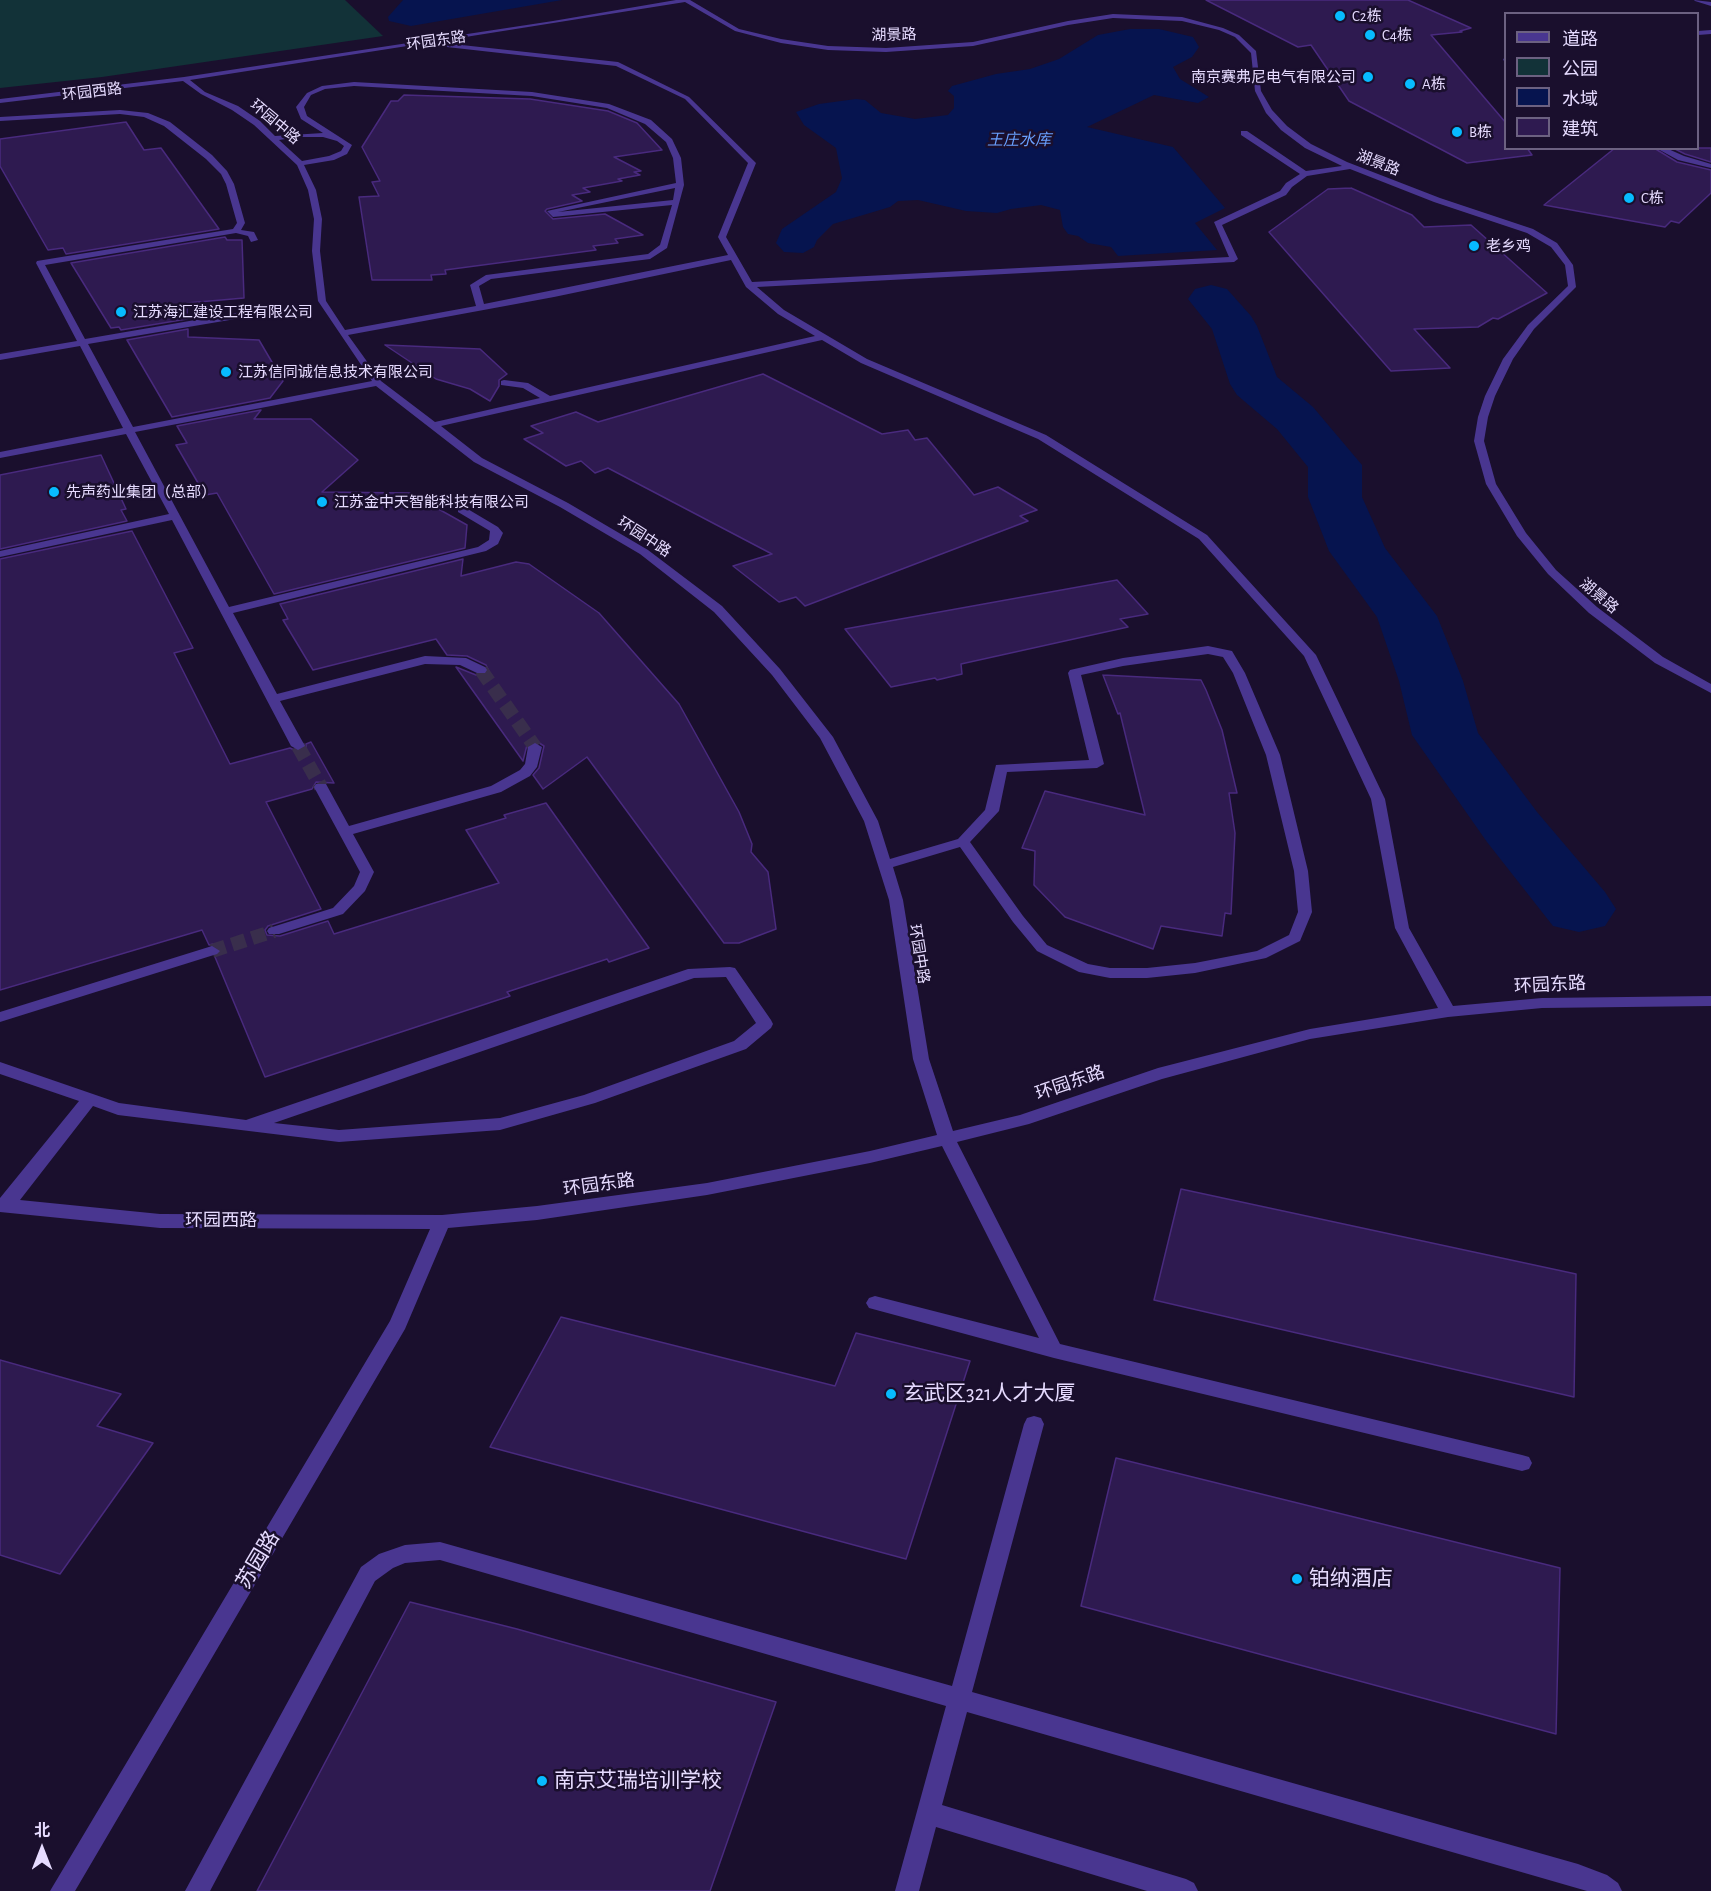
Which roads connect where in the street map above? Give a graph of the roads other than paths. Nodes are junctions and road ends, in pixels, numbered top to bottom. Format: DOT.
graph roads {
  1 [pos="686,0"];
  2 [pos="1697,0"];
  3 [pos="1711,4"];
  4 [pos="422,43"];
  5 [pos="184,79"];
  6 [pos="0,101"];
  7 [pos="0,119"];
  8 [pos="1244,133"];
  9 [pos="333,136"];
  10 [pos="275,138"];
  11 [pos="1663,150"];
  12 [pos="300,164"];
  13 [pos="1711,166"];
  14 [pos="1351,167"];
  15 [pos="1305,174"];
  16 [pos="680,185"];
  17 [pos="678,202"];
  18 [pos="236,231"];
  19 [pos="254,240"];
  20 [pos="733,257"];
  21 [pos="749,285"];
  22 [pos="481,308"];
  23 [pos="259,312"];
  24 [pos="342,333"];
  25 [pos="823,337"];
  26 [pos="83,343"];
  27 [pos="0,357"];
  28 [pos="378,382"];
  29 [pos="504,383"];
  30 [pos="548,399"];
  31 [pos="434,425"];
  32 [pos="129,430"];
  33 [pos="0,455"];
  34 [pos="462,510"];
  35 [pos="175,516"];
  36 [pos="0,554"];
  37 [pos="226,611"];
  38 [pos="481,670"];
  39 [pos="1711,689"];
  40 [pos="273,699"];
  41 [pos="298,746"];
  42 [pos="535,747"];
  43 [pos="321,787"];
  44 [pos="345,832"];
  45 [pos="963,842"];
  46 [pos="885,865"];
  47 [pos="274,931"];
  48 [pos="212,951"];
  49 [pos="1711,1001"];
  50 [pos="1448,1012"];
  51 [pos="0,1017"];
  52 [pos="0,1068"];
  53 [pos="89,1100"];
  54 [pos="247,1126"];
  55 [pos="947,1139"];
  56 [pos="3,1206"];
  57 [pos="442,1222"];
  58 [pos="875,1303"];
  59 [pos="1054,1350"];
  60 [pos="1034,1424"];
  61 [pos="1522,1462"];
  62 [pos="959,1699"];
  63 [pos="929,1812"];
  64 [pos="62,1891"];
  65 [pos="197,1891"];
  66 [pos="907,1891"];
  67 [pos="1186,1891"];
  68 [pos="1610,1891"];
  1 -- 4 [label="street, 环园东路"];
  1 -- 14 [label="street, 湖景路"];
  2 -- 3 [label="street"];
  4 -- 5 [label="street, 环园东路"];
  4 -- 20 [label="street"];
  5 -- 6 [label="street, 环园西路"];
  5 -- 10 [label="street, 环园中路"];
  7 -- 18 [label="street"];
  8 -- 15 [label="street"];
  9 -- 10 [label="street"];
  9 -- 12 [label="street"];
  9 -- 16 [label="street"];
  10 -- 12 [label="street, 环园中路"];
  11 -- 13 [label="street"];
  12 -- 24 [label="street, 环园中路"];
  14 -- 15 [label="street"];
  14 -- 39 [label="street, 湖景路"];
  15 -- 21 [label="street"];
  16 -- 17 [label="street"];
  16 -- 17 [label="street"];
  17 -- 22 [label="street"];
  18 -- 19 [label="street"];
  18 -- 26 [label="street"];
  20 -- 21 [label="street"];
  20 -- 22 [label="street"];
  21 -- 25 [label="street"];
  22 -- 24 [label="street"];
  23 -- 26 [label="street"];
  24 -- 28 [label="street, 环园中路"];
  25 -- 30 [label="street"];
  25 -- 50 [label="street"];
  26 -- 27 [label="street"];
  26 -- 32 [label="street"];
  28 -- 31 [label="street, 环园中路"];
  28 -- 32 [label="street"];
  29 -- 30 [label="street"];
  30 -- 31 [label="street"];
  31 -- 46 [label="street, 环园中路"];
  32 -- 33 [label="street"];
  32 -- 35 [label="street"];
  34 -- 37 [label="street"];
  35 -- 36 [label="street"];
  35 -- 37 [label="street"];
  37 -- 40 [label="street"];
  38 -- 40 [label="street"];
  40 -- 41 [label="street"];
  42 -- 44 [label="street"];
  43 -- 44 [label="street"];
  44 -- 47 [label="street"];
  45 -- 45 [label="street"];
  45 -- 46 [label="street"];
  46 -- 55 [label="street, 环园中路"];
  48 -- 51 [label="street"];
  49 -- 50 [label="street, 环园东路"];
  50 -- 55 [label="street, 环园东路"];
  52 -- 53 [label="street"];
  53 -- 54 [label="street"];
  53 -- 56 [label="street"];
  54 -- 54 [label="street"];
  55 -- 57 [label="street, 环园东路"];
  55 -- 59 [label="street, 环园中路"];
  56 -- 57 [label="street, 环园西路"];
  57 -- 64 [label="street, 苏园路"];
  58 -- 59 [label="street"];
  59 -- 61 [label="street"];
  60 -- 62 [label="street"];
  62 -- 63 [label="street"];
  62 -- 65 [label="street"];
  62 -- 68 [label="street"];
  63 -- 66 [label="street"];
  63 -- 67 [label="street"];
}
